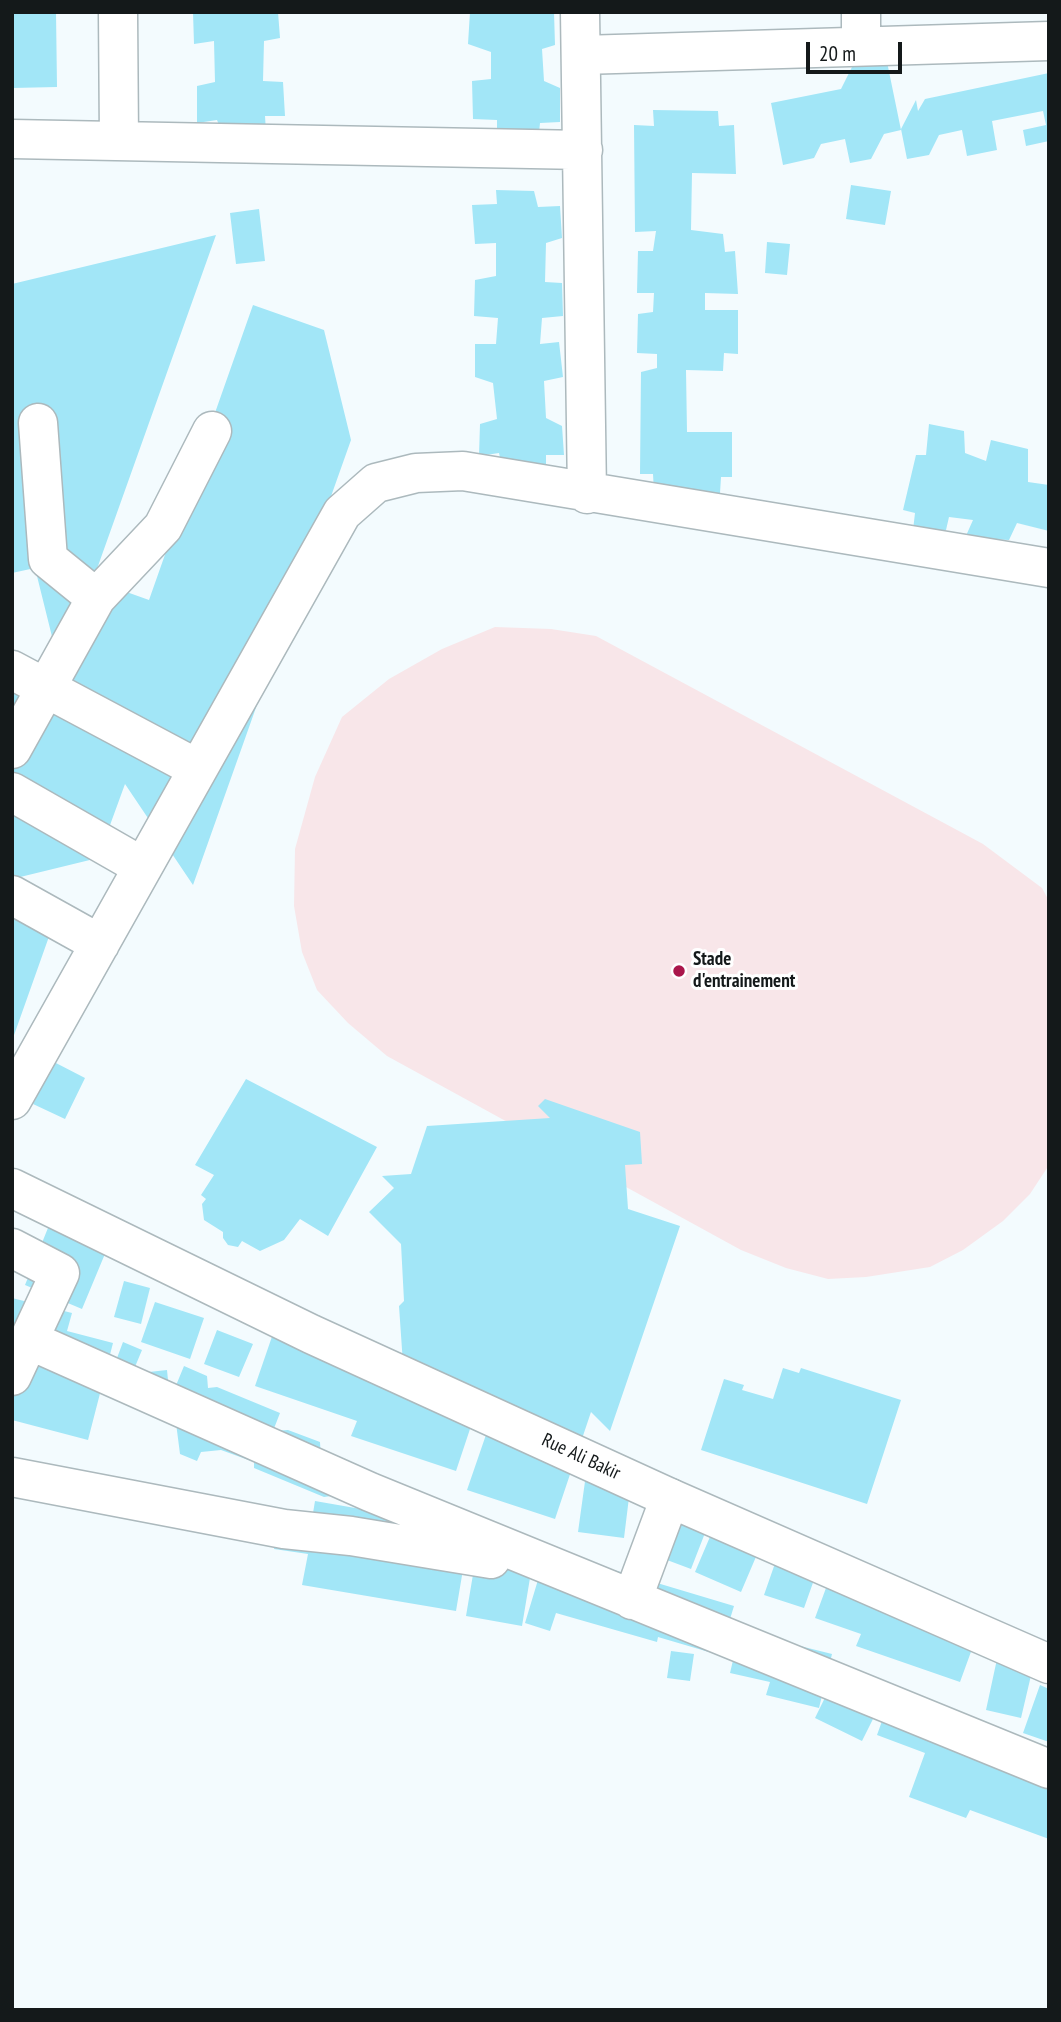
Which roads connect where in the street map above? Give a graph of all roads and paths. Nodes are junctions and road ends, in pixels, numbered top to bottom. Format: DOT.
graph roads {
  1 [pos="118,12"];
  2 [pos="580,12"];
  3 [pos="861,29"];
  4 [pos="1049,41"];
  5 [pos="582,55"];
  6 [pos="12,139"];
  7 [pos="119,140"];
  8 [pos="583,150"];
  9 [pos="38,423"];
  10 [pos="212,431"];
  11 [pos="587,494"];
  12 [pos="1049,568"];
  13 [pos="96,598"];
  14 [pos="12,670"];
  15 [pos="45,688"];
  16 [pos="12,749"];
  17 [pos="198,769"];
  18 [pos="12,792"];
  19 [pos="144,867"];
  20 [pos="12,895"];
  21 [pos="100,944"];
  22 [pos="12,1100"];
  23 [pos="12,1188"];
  24 [pos="12,1248"];
  25 [pos="29,1340"];
  26 [pos="12,1376"];
  27 [pos="12,1477"];
  28 [pos="370,1492"];
  29 [pos="670,1498"];
  30 [pos="351,1536"];
  31 [pos="556,1569"];
  32 [pos="632,1600"];
  33 [pos="1049,1664"];
  34 [pos="1049,1769"];
  1 -- 7 [label="street"];
  2 -- 5 [label="street"];
  3 -- 4 [label="street"];
  3 -- 5 [label="street"];
  5 -- 8 [label="street"];
  6 -- 7 [label="street"];
  7 -- 8 [label="street"];
  8 -- 11 [label="street"];
  9 -- 13 [label="street"];
  10 -- 13 [label="street"];
  11 -- 12 [label="street"];
  11 -- 17 [label="street"];
  13 -- 15 [label="street"];
  14 -- 15 [label="street"];
  15 -- 16 [label="street"];
  15 -- 17 [label="street"];
  17 -- 19 [label="street"];
  18 -- 19 [label="street"];
  19 -- 21 [label="street"];
  20 -- 21 [label="street"];
  21 -- 22 [label="street"];
  23 -- 29 [label="street, Rue Ali Bakir"];
  24 -- 25 [label="street"];
  25 -- 26 [label="street"];
  25 -- 28 [label="street"];
  27 -- 30 [label="street"];
  28 -- 30 [label="street"];
  28 -- 31 [label="street"];
  29 -- 32 [label="street"];
  29 -- 33 [label="street, Rue Ali Bakir"];
  30 -- 31 [label="street"];
  31 -- 32 [label="street"];
  32 -- 34 [label="street"];
}
